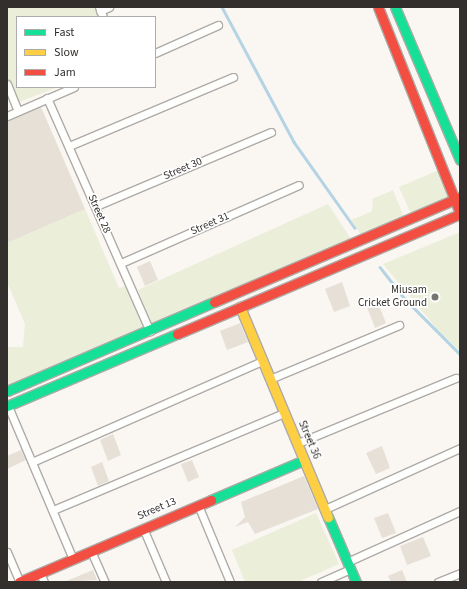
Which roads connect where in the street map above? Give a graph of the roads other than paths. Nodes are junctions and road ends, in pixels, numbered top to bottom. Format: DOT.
graph roads {
  1 [pos="110,7"];
  2 [pos="378,7"];
  3 [pos="395,7"];
  4 [pos="101,12"];
  5 [pos="218,25"];
  6 [pos="156,52"];
  7 [pos="233,77"];
  8 [pos="7,84"];
  9 [pos="72,88"];
  10 [pos="47,98"];
  11 [pos="18,111"];
  12 [pos="7,116"];
  13 [pos="271,132"];
  14 [pos="69,146"];
  15 [pos="460,160"];
  16 [pos="299,185"];
  17 [pos="458,198"];
  18 [pos="96,206"];
  19 [pos="460,213"];
  20 [pos="121,264"];
  21 [pos="240,307"];
  22 [pos="200,309"];
  23 [pos="205,322"];
  24 [pos="399,325"];
  25 [pos="150,331"];
  26 [pos="262,362"];
  27 [pos="50,373"];
  28 [pos="456,378"];
  29 [pos="270,379"];
  30 [pos="54,386"];
  31 [pos="7,391"];
  32 [pos="7,406"];
  33 [pos="284,413"];
  34 [pos="298,444"];
  35 [pos="460,448"];
  36 [pos="304,460"];
  37 [pos="32,462"];
  38 [pos="198,505"];
  39 [pos="325,509"];
  40 [pos="53,510"];
  41 [pos="460,511"];
  42 [pos="143,528"];
  43 [pos="91,551"];
  44 [pos="7,552"];
  45 [pos="73,559"];
  46 [pos="349,566"];
  47 [pos="40,573"];
  48 [pos="460,573"];
  49 [pos="20,582"];
  50 [pos="44,582"];
  51 [pos="105,582"];
  52 [pos="166,582"];
  53 [pos="230,582"];
  54 [pos="321,582"];
  55 [pos="356,582"];
  56 [pos="438,582"];
  1 -- 4 [label="street"];
  2 -- 17 [label="street"];
  3 -- 15 [label="street"];
  5 -- 6 [label="street"];
  7 -- 14 [label="street"];
  8 -- 11 [label="street"];
  9 -- 10 [label="street"];
  10 -- 11 [label="street"];
  10 -- 14 [label="street, Street 28"];
  11 -- 12 [label="street"];
  13 -- 18 [label="street, Street 30"];
  14 -- 18 [label="street, Street 28"];
  16 -- 20 [label="street, Street 31"];
  17 -- 19 [label="street"];
  17 -- 22 [label="street"];
  18 -- 20 [label="street, Street 28"];
  19 -- 21 [label="street"];
  20 -- 25 [label="street, Street 28"];
  21 -- 23 [label="street"];
  21 -- 26 [label="street, Street 36"];
  22 -- 23 [label="street"];
  22 -- 25 [label="street"];
  23 -- 30 [label="street"];
  24 -- 29 [label="street"];
  25 -- 27 [label="street"];
  26 -- 29 [label="street, Street 36"];
  26 -- 37 [label="street"];
  27 -- 30 [label="street"];
  27 -- 31 [label="street"];
  28 -- 34 [label="street"];
  29 -- 33 [label="street, Street 36"];
  30 -- 32 [label="street"];
  32 -- 37 [label="street"];
  33 -- 34 [label="street, Street 36"];
  33 -- 40 [label="street"];
  34 -- 36 [label="street, Street 36"];
  35 -- 39 [label="street"];
  36 -- 38 [label="street, Street 13"];
  36 -- 39 [label="street, Street 36"];
  37 -- 40 [label="street"];
  38 -- 42 [label="street, Street 13"];
  38 -- 53 [label="street"];
  39 -- 46 [label="street, Street 36"];
  40 -- 45 [label="street"];
  41 -- 46 [label="street"];
  42 -- 43 [label="street, Street 13"];
  42 -- 52 [label="street"];
  43 -- 45 [label="street, Street 13"];
  43 -- 51 [label="street"];
  44 -- 49 [label="street"];
  45 -- 47 [label="street, Street 13"];
  46 -- 54 [label="street"];
  46 -- 55 [label="street, Street 36"];
  47 -- 49 [label="street, Street 13"];
  47 -- 50 [label="street"];
  48 -- 56 [label="street"];
}
